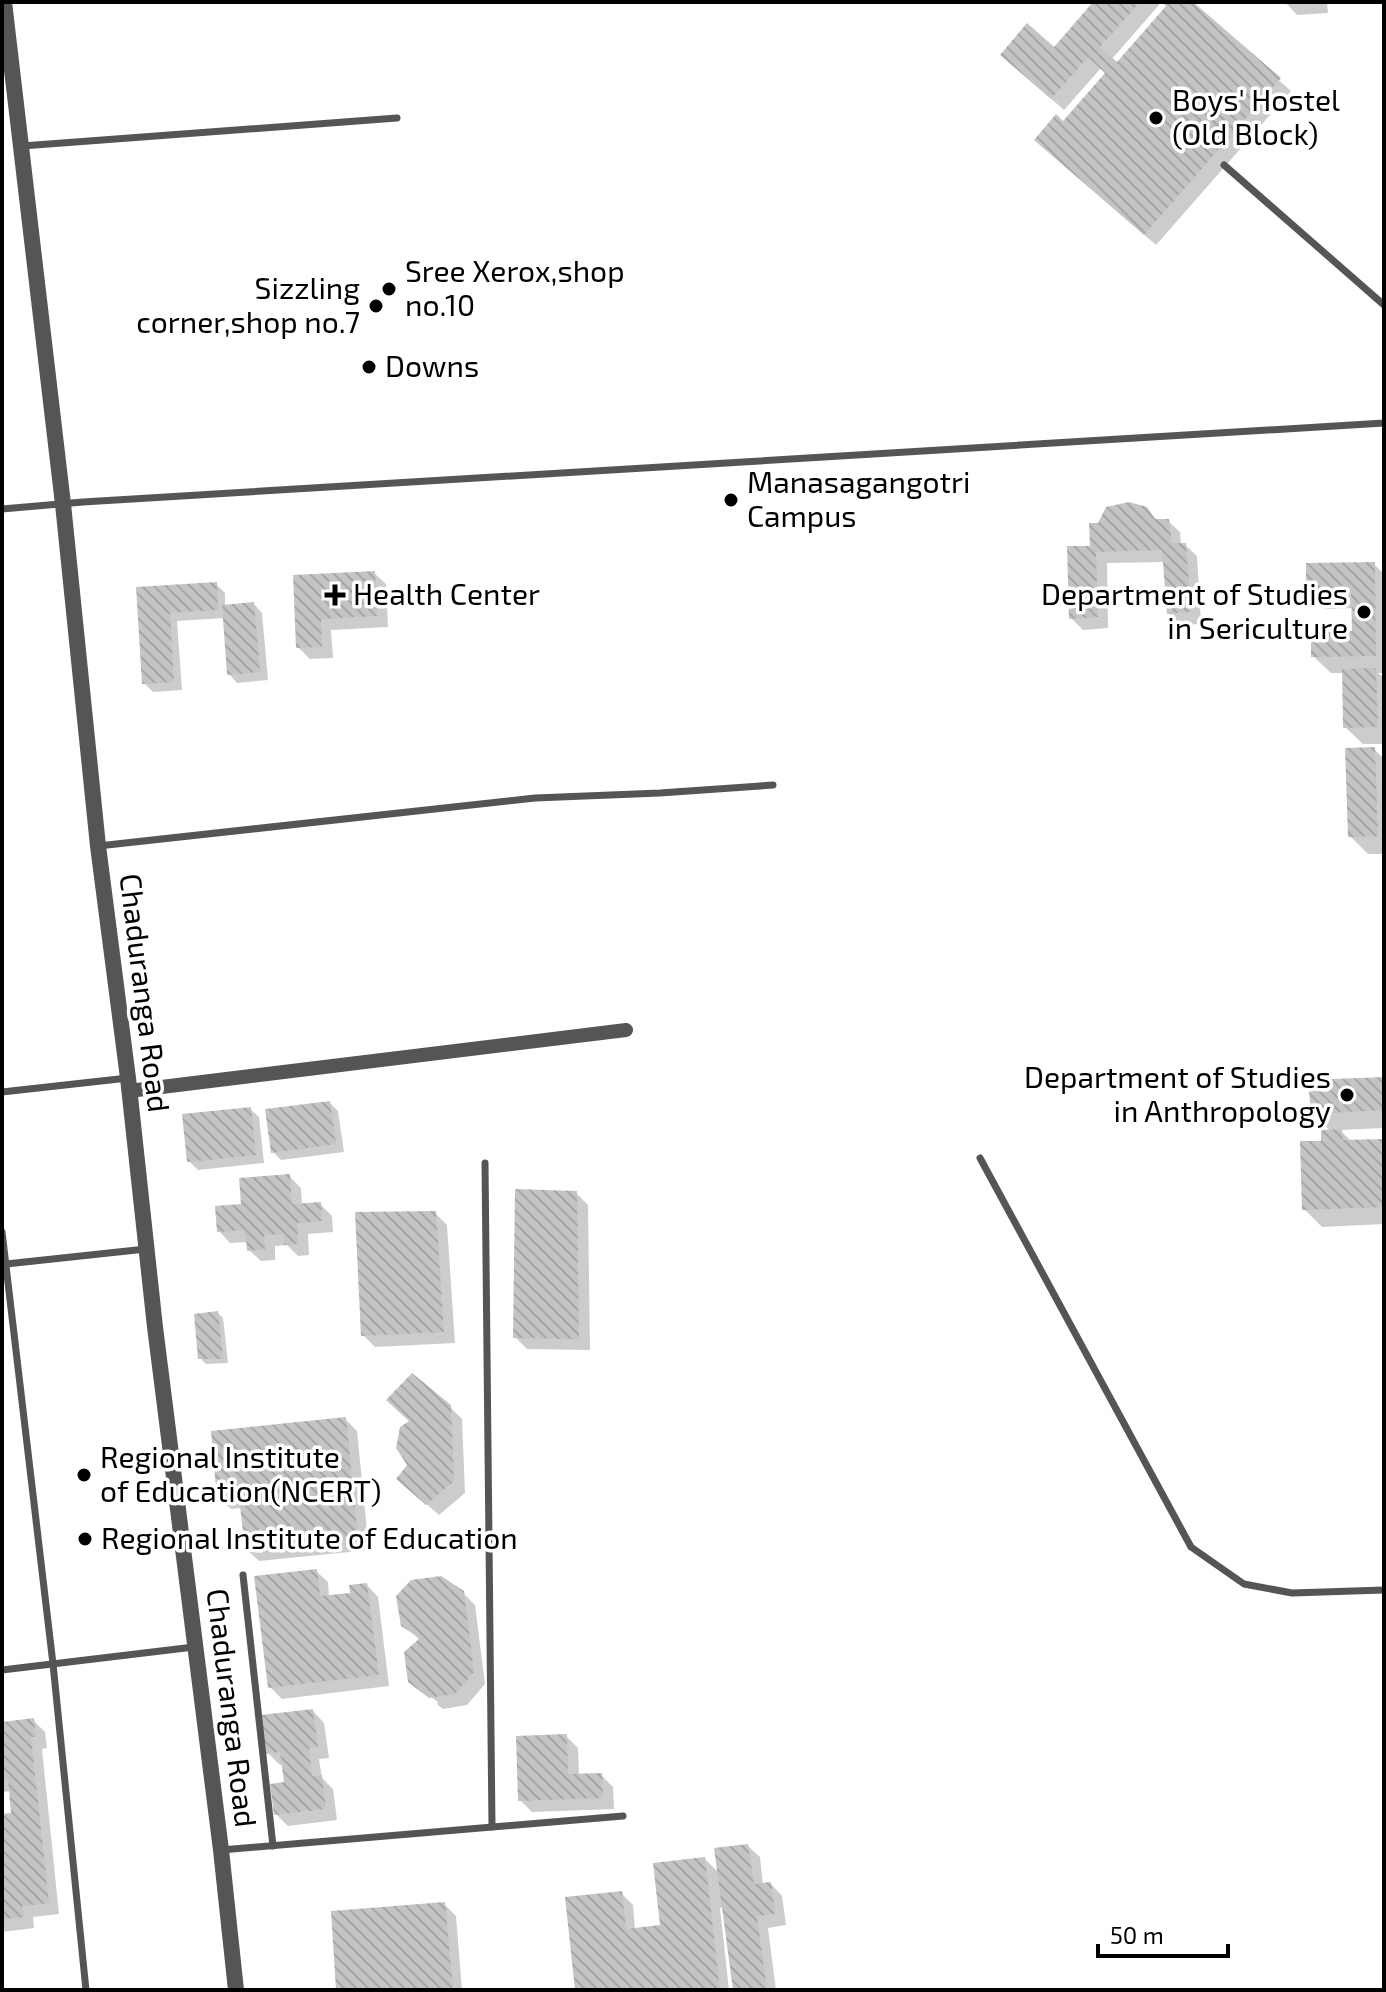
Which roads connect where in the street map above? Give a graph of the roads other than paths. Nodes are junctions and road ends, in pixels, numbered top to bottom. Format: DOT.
graph roads {
  1 [pos="4,2"];
  2 [pos="397,118"];
  3 [pos="22,146"];
  4 [pos="1224,165"];
  5 [pos="1384,305"];
  6 [pos="1384,423"];
  7 [pos="63,504"];
  8 [pos="2,509"];
  9 [pos="773,785"];
  10 [pos="98,846"];
  11 [pos="626,1030"];
  12 [pos="128,1084"];
  13 [pos="2,1092"];
  14 [pos="980,1158"];
  15 [pos="485,1163"];
  16 [pos="2,1232"];
  17 [pos="146,1249"];
  18 [pos="6,1264"];
  19 [pos="243,1575"];
  20 [pos="1384,1590"];
  21 [pos="195,1646"];
  22 [pos="53,1664"];
  23 [pos="2,1670"];
  24 [pos="623,1816"];
  25 [pos="492,1827"];
  26 [pos="273,1846"];
  27 [pos="221,1850"];
  28 [pos="86,1990"];
  29 [pos="236,1990"];
  1 -- 3 [label="street, Chaduranga Road"];
  2 -- 3 [label="lane"];
  3 -- 7 [label="street, Chaduranga Road"];
  4 -- 5 [label="lane"];
  6 -- 7 [label="lane"];
  7 -- 8 [label="lane"];
  7 -- 10 [label="street, Chaduranga Road"];
  9 -- 10 [label="lane"];
  10 -- 12 [label="street, Chaduranga Road"];
  11 -- 12 [label="street"];
  12 -- 13 [label="lane"];
  12 -- 17 [label="street, Chaduranga Road"];
  14 -- 20 [label="lane"];
  15 -- 25 [label="lane"];
  16 -- 18 [label="lane"];
  17 -- 18 [label="lane"];
  17 -- 21 [label="street, Chaduranga Road"];
  18 -- 22 [label="lane"];
  19 -- 26 [label="lane"];
  21 -- 22 [label="lane"];
  21 -- 27 [label="street, Chaduranga Road"];
  22 -- 23 [label="lane"];
  22 -- 28 [label="lane"];
  24 -- 25 [label="lane"];
  25 -- 26 [label="lane"];
  26 -- 27 [label="lane"];
  27 -- 29 [label="street, Chaduranga Road"];
}
